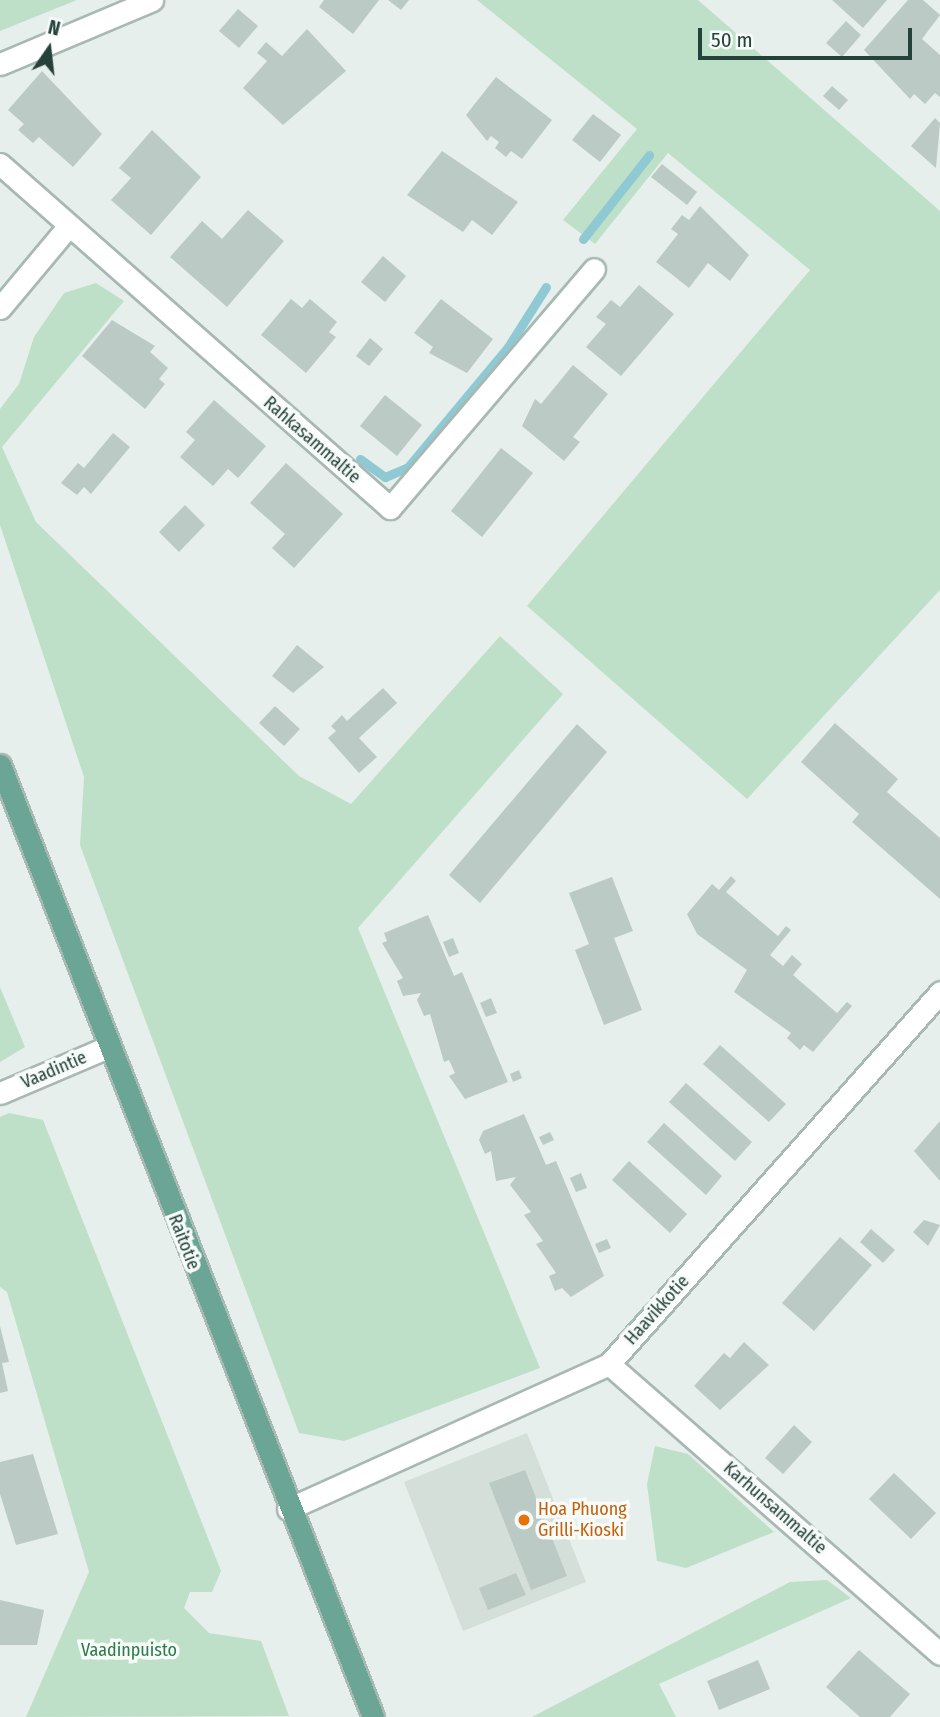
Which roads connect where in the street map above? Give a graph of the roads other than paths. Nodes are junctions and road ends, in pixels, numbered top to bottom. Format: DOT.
graph roads {
  1 [pos="152,0"];
  2 [pos="0,64"];
  3 [pos="0,164"];
  4 [pos="66,229"];
  5 [pos="594,269"];
  6 [pos="0,307"];
  7 [pos="0,765"];
  8 [pos="935,1005"];
  9 [pos="108,1046"];
  10 [pos="0,1093"];
  11 [pos="609,1364"];
  12 [pos="288,1509"];
  13 [pos="940,1654"];
  14 [pos="373,1717"];
  1 -- 2 [label="street"];
  3 -- 4 [label="street, Rahkasammaltie"];
  4 -- 5 [label="street, Rahkasammaltie"];
  4 -- 6 [label="street"];
  7 -- 9 [label="main road, Raitotie"];
  8 -- 11 [label="street, Haavikkotie"];
  9 -- 10 [label="street, Vaadintie"];
  9 -- 12 [label="main road, Raitotie"];
  11 -- 12 [label="street, Haavikkotie"];
  11 -- 13 [label="street, Karhunsammaltie"];
  12 -- 14 [label="main road, Raitotie"];
}
